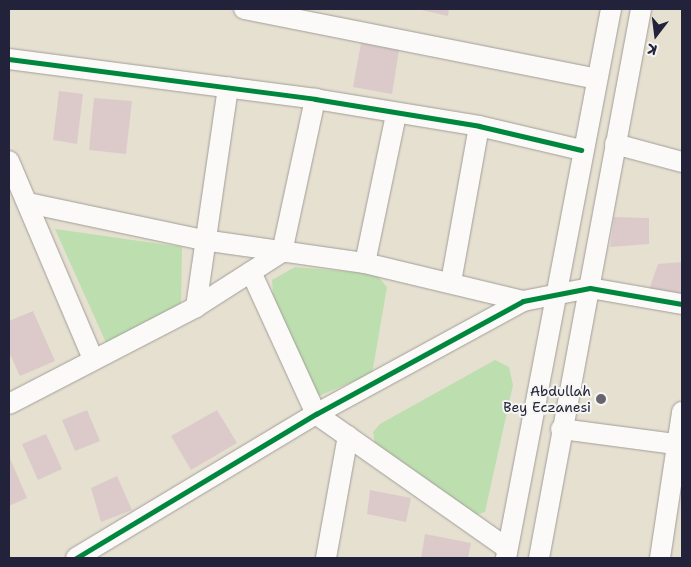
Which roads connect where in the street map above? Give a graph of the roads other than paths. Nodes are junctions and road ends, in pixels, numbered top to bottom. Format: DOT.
graph roads {
  1 [pos="244,9"];
  2 [pos="611,9"];
  3 [pos="640,9"];
  4 [pos="9,59"];
  5 [pos="597,79"];
  6 [pos="228,87"];
  7 [pos="315,99"];
  8 [pos="396,114"];
  9 [pos="479,126"];
  10 [pos="615,144"];
  11 [pos="581,150"];
  12 [pos="9,161"];
  13 [pos="682,162"];
  14 [pos="28,203"];
  15 [pos="203,240"];
  16 [pos="282,252"];
  17 [pos="365,263"];
  18 [pos="251,272"];
  19 [pos="451,282"];
  20 [pos="590,288"];
  21 [pos="553,295"];
  22 [pos="522,301"];
  23 [pos="682,304"];
  24 [pos="196,307"];
  25 [pos="93,359"];
  26 [pos="9,404"];
  27 [pos="682,412"];
  28 [pos="316,414"];
  29 [pos="561,429"];
  30 [pos="348,436"];
  31 [pos="679,444"];
  32 [pos="506,553"];
  33 [pos="76,558"];
  34 [pos="326,558"];
  35 [pos="539,558"];
  36 [pos="660,558"];
  1 -- 5 [label="street"];
  2 -- 5 [label="street"];
  3 -- 10 [label="street"];
  4 -- 6 [label="street"];
  5 -- 11 [label="street"];
  6 -- 7 [label="street"];
  6 -- 15 [label="street"];
  7 -- 8 [label="street"];
  7 -- 16 [label="street"];
  8 -- 9 [label="street"];
  8 -- 17 [label="street"];
  9 -- 11 [label="street"];
  9 -- 19 [label="street"];
  10 -- 13 [label="street"];
  10 -- 20 [label="street"];
  11 -- 21 [label="street"];
  12 -- 14 [label="street"];
  14 -- 15 [label="street"];
  14 -- 25 [label="street"];
  15 -- 16 [label="street"];
  15 -- 24 [label="street"];
  16 -- 17 [label="street"];
  16 -- 18 [label="street"];
  17 -- 19 [label="street"];
  18 -- 24 [label="street"];
  18 -- 28 [label="street"];
  19 -- 22 [label="street"];
  20 -- 21 [label="street"];
  20 -- 23 [label="street"];
  20 -- 29 [label="street"];
  21 -- 22 [label="street"];
  21 -- 32 [label="street"];
  22 -- 28 [label="street"];
  24 -- 25 [label="street"];
  25 -- 26 [label="street"];
  27 -- 31 [label="street"];
  28 -- 30 [label="street"];
  28 -- 33 [label="street"];
  29 -- 31 [label="street"];
  29 -- 35 [label="street"];
  30 -- 32 [label="street"];
  30 -- 34 [label="street"];
  31 -- 36 [label="street"];
}
